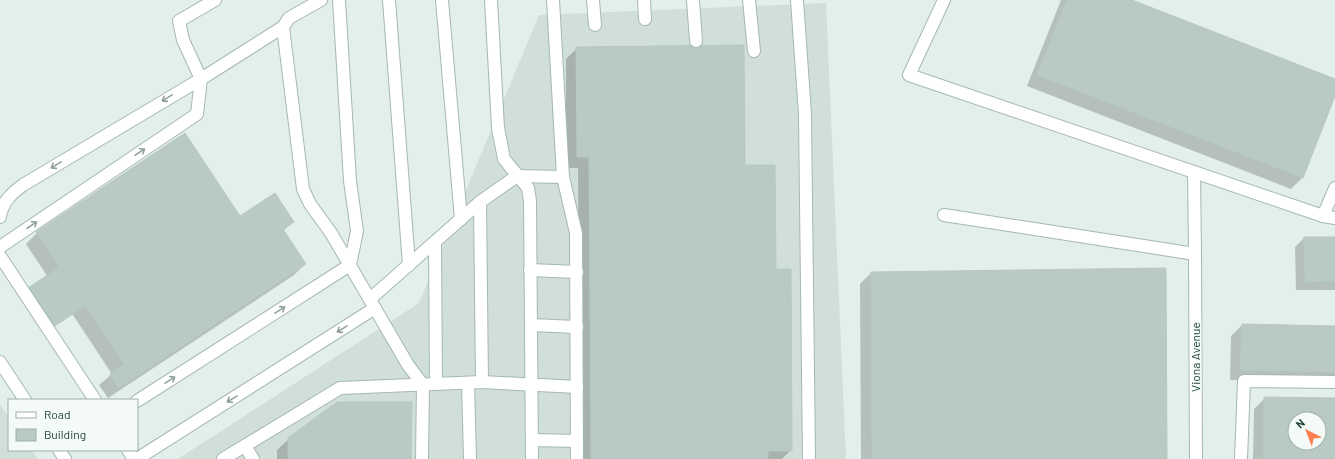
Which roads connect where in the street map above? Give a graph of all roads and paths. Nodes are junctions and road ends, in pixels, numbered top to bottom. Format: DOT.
graph roads {
  1 [pos="215,0"];
  2 [pos="321,0"];
  3 [pos="339,0"];
  4 [pos="389,0"];
  5 [pos="442,0"];
  6 [pos="491,0"];
  7 [pos="553,0"];
  8 [pos="593,0"];
  9 [pos="644,0"];
  10 [pos="693,0"];
  11 [pos="749,0"];
  12 [pos="797,0"];
  13 [pos="944,0"];
  14 [pos="645,20"];
  15 [pos="595,25"];
  16 [pos="283,27"];
  17 [pos="696,41"];
  18 [pos="754,51"];
  19 [pos="201,78"];
  20 [pos="1194,172"];
  21 [pos="517,176"];
  22 [pos="563,177"];
  23 [pos="1335,188"];
  24 [pos="480,202"];
  25 [pos="944,215"];
  26 [pos="0,217"];
  27 [pos="1329,217"];
  28 [pos="461,219"];
  29 [pos="435,242"];
  30 [pos="0,247"];
  31 [pos="1195,254"];
  32 [pos="0,256"];
  33 [pos="350,265"];
  34 [pos="409,265"];
  35 [pos="530,270"];
  36 [pos="576,272"];
  37 [pos="372,304"];
  38 [pos="531,325"];
  39 [pos="577,327"];
  40 [pos="0,362"];
  41 [pos="482,382"];
  42 [pos="1335,382"];
  43 [pos="468,383"];
  44 [pos="436,384"];
  45 [pos="423,385"];
  46 [pos="531,385"];
  47 [pos="577,387"];
  48 [pos="24,399"];
  49 [pos="94,399"];
  50 [pos="138,400"];
  51 [pos="532,440"];
  52 [pos="577,441"];
  53 [pos="245,446"];
  54 [pos="129,451"];
  55 [pos="136,459"];
  56 [pos="223,459"];
  57 [pos="253,459"];
  58 [pos="422,459"];
  59 [pos="470,459"];
  60 [pos="532,459"];
  61 [pos="577,459"];
  62 [pos="809,459"];
  63 [pos="1196,459"];
  64 [pos="1241,459"];
  1 -- 19 [label="street"];
  2 -- 16 [label="street"];
  3 -- 33 [label="street"];
  4 -- 34 [label="street"];
  5 -- 28 [label="street"];
  6 -- 21 [label="street"];
  7 -- 22 [label="street"];
  8 -- 15 [label="street"];
  9 -- 14 [label="street"];
  10 -- 17 [label="street"];
  11 -- 18 [label="street"];
  12 -- 62 [label="street"];
  13 -- 20 [label="street"];
  16 -- 19 [label="street"];
  16 -- 33 [label="street"];
  19 -- 26 [label="street, one-way"];
  30 -- 19 [label="street, one-way"];
  20 -- 27 [label="street"];
  20 -- 31 [label="street, Viona Avenue"];
  21 -- 22 [label="street"];
  21 -- 24 [label="street"];
  21 -- 35 [label="street"];
  22 -- 36 [label="street"];
  23 -- 27 [label="street"];
  24 -- 28 [label="street"];
  24 -- 41 [label="street"];
  25 -- 31 [label="street"];
  28 -- 29 [label="street"];
  29 -- 34 [label="street"];
  29 -- 44 [label="street"];
  31 -- 63 [label="street, Viona Avenue"];
  32 -- 49 [label="street"];
  33 -- 37 [label="street"];
  50 -- 33 [label="street, one-way"];
  34 -- 37 [label="street"];
  35 -- 36 [label="street"];
  35 -- 38 [label="street"];
  36 -- 39 [label="street"];
  37 -- 45 [label="street"];
  37 -- 55 [label="street, one-way"];
  38 -- 39 [label="street"];
  38 -- 46 [label="street"];
  39 -- 47 [label="street"];
  40 -- 48 [label="street"];
  41 -- 43 [label="street"];
  41 -- 46 [label="street"];
  42 -- 64 [label="street"];
  43 -- 44 [label="street"];
  43 -- 59 [label="street"];
  44 -- 45 [label="street"];
  45 -- 53 [label="street"];
  45 -- 58 [label="street"];
  46 -- 47 [label="street"];
  46 -- 51 [label="street"];
  47 -- 52 [label="street"];
  51 -- 52 [label="street"];
  51 -- 60 [label="street"];
  52 -- 61 [label="street"];
  53 -- 56 [label="street"];
  53 -- 57 [label="street"];
  54 -- 55 [label="street"];
}
